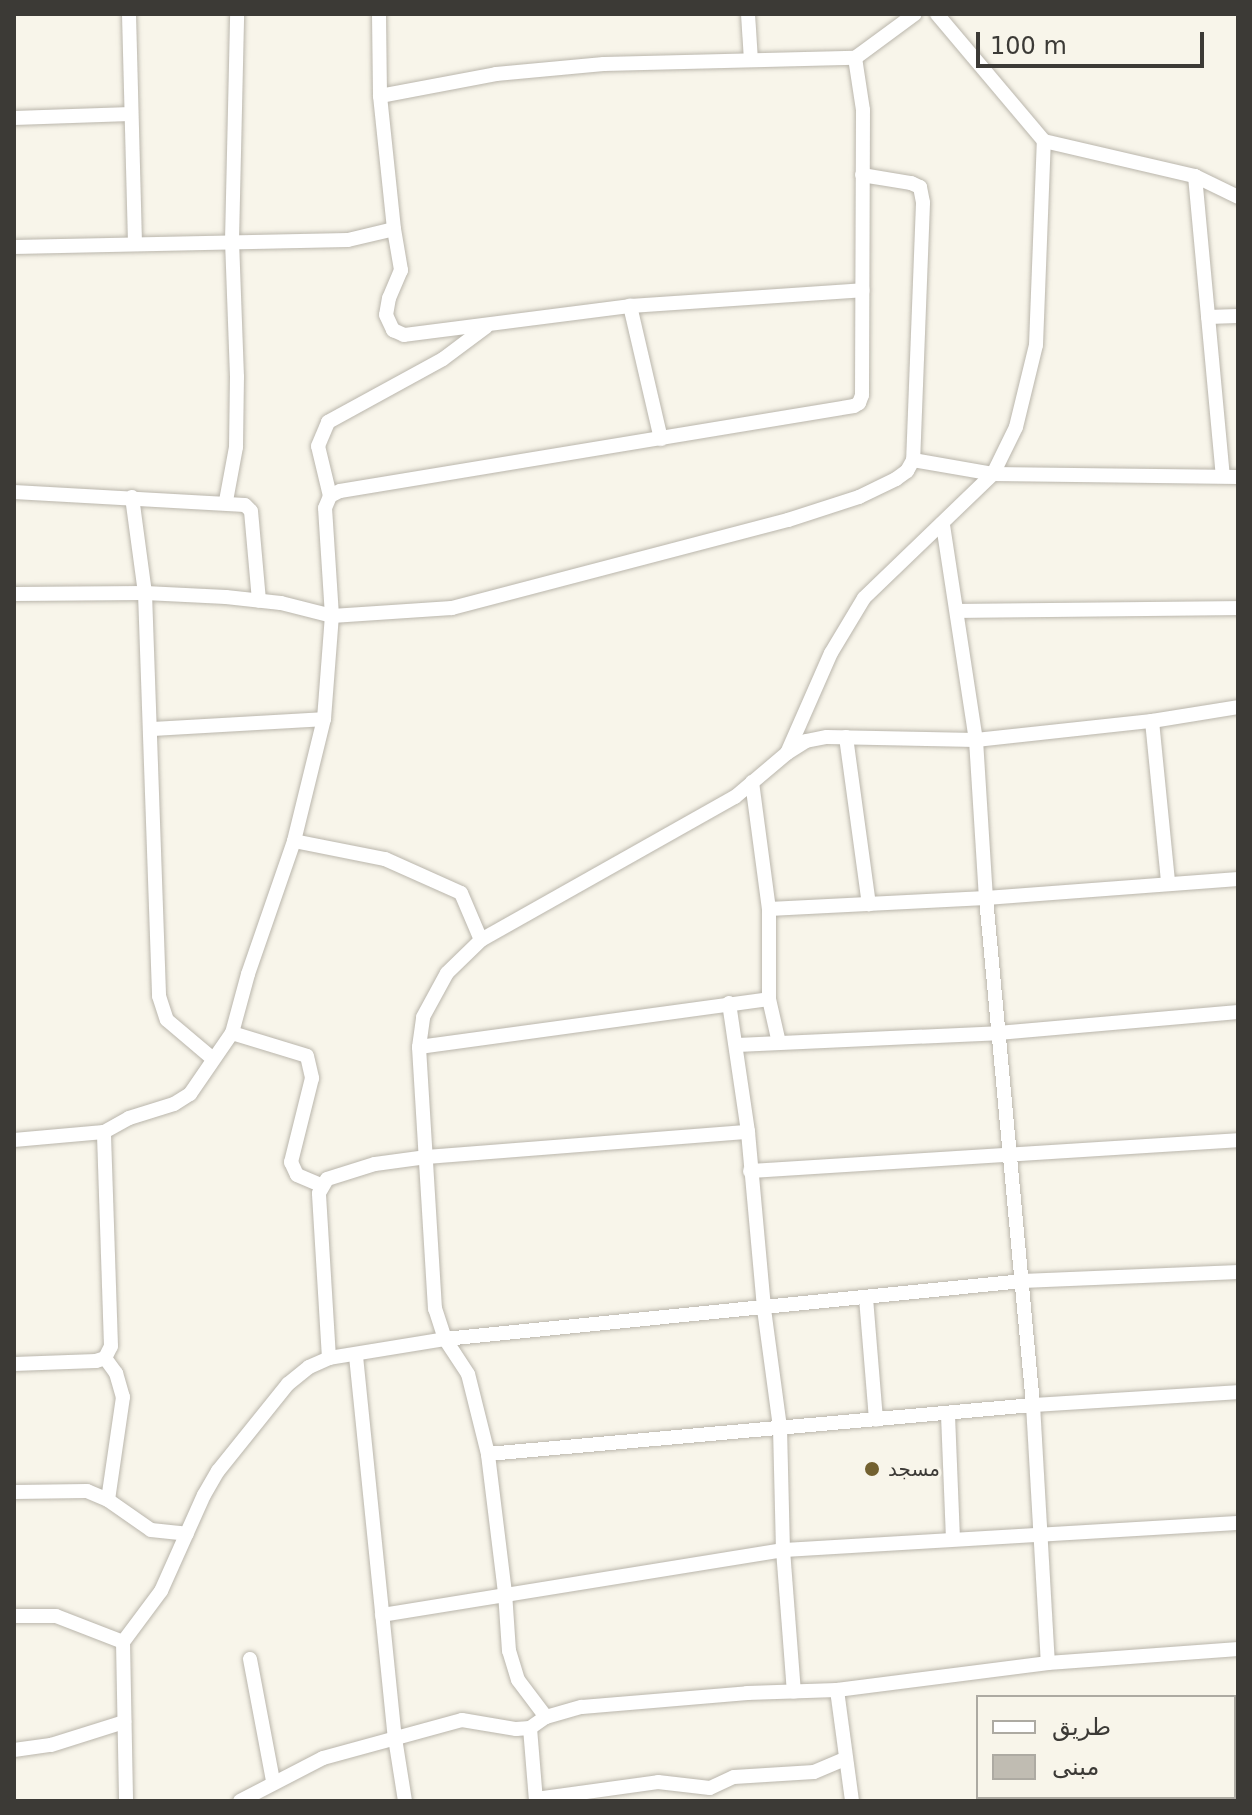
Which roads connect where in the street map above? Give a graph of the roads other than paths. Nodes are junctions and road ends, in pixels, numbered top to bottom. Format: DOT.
graph roads {
  1 [pos="129,14"];
  2 [pos="237,14"];
  3 [pos="379,14"];
  4 [pos="748,14"];
  5 [pos="915,14"];
  6 [pos="937,14"];
  7 [pos="855,58"];
  8 [pos="751,60"];
  9 [pos="380,96"];
  10 [pos="131,114"];
  11 [pos="14,118"];
  12 [pos="1044,141"];
  13 [pos="862,175"];
  14 [pos="1195,176"];
  15 [pos="1238,197"];
  16 [pos="394,229"];
  17 [pos="232,241"];
  18 [pos="135,244"];
  19 [pos="14,247"];
  20 [pos="862,290"];
  21 [pos="630,306"];
  22 [pos="1238,316"];
  23 [pos="1208,317"];
  24 [pos="487,326"];
  25 [pos="661,439"];
  26 [pos="913,460"];
  27 [pos="993,474"];
  28 [pos="1231,476"];
  29 [pos="14,492"];
  30 [pos="330,496"];
  31 [pos="132,497"];
  32 [pos="226,501"];
  33 [pos="943,525"];
  34 [pos="145,593"];
  35 [pos="14,594"];
  36 [pos="259,601"];
  37 [pos="1238,608"];
  38 [pos="959,611"];
  39 [pos="332,616"];
  40 [pos="1238,707"];
  41 [pos="324,719"];
  42 [pos="1152,721"];
  43 [pos="151,729"];
  44 [pos="846,737"];
  45 [pos="976,740"];
  46 [pos="787,753"];
  47 [pos="752,782"];
  48 [pos="294,841"];
  49 [pos="1238,879"];
  50 [pos="1168,882"];
  51 [pos="986,898"];
  52 [pos="869,904"];
  53 [pos="769,909"];
  54 [pos="481,940"];
  55 [pos="769,999"];
  56 [pos="729,1003"];
  57 [pos="1238,1012"];
  58 [pos="232,1033"];
  59 [pos="998,1033"];
  60 [pos="779,1043"];
  61 [pos="737,1045"];
  62 [pos="419,1047"];
  63 [pos="212,1058"];
  64 [pos="104,1132"];
  65 [pos="748,1132"];
  66 [pos="14,1140"];
  67 [pos="1238,1140"];
  68 [pos="1011,1155"];
  69 [pos="427,1157"];
  70 [pos="750,1171"];
  71 [pos="320,1185"];
  72 [pos="1238,1272"];
  73 [pos="1023,1281"];
  74 [pos="866,1298"];
  75 [pos="764,1309"];
  76 [pos="445,1339"];
  77 [pos="356,1356"];
  78 [pos="105,1358"];
  79 [pos="329,1358"];
  80 [pos="14,1364"];
  81 [pos="1238,1392"];
  82 [pos="1033,1405"];
  83 [pos="948,1415"];
  84 [pos="876,1420"];
  85 [pos="780,1428"];
  86 [pos="488,1454"];
  87 [pos="14,1492"];
  88 [pos="108,1500"];
  89 [pos="1238,1523"];
  90 [pos="187,1534"];
  91 [pos="1041,1534"];
  92 [pos="953,1538"];
  93 [pos="783,1550"];
  94 [pos="505,1593"];
  95 [pos="382,1615"];
  96 [pos="14,1616"];
  97 [pos="123,1642"];
  98 [pos="1238,1649"];
  99 [pos="250,1659"];
  100 [pos="1048,1663"];
  101 [pos="837,1690"];
  102 [pos="794,1692"];
  103 [pos="546,1717"];
  104 [pos="124,1722"];
  105 [pos="530,1728"];
  106 [pos="395,1738"];
  107 [pos="14,1750"];
  108 [pos="845,1759"];
  109 [pos="273,1781"];
  110 [pos="536,1800"];
  111 [pos="126,1801"];
  112 [pos="240,1801"];
  113 [pos="405,1801"];
  114 [pos="852,1801"];
  1 -- 10 [label="street"];
  2 -- 17 [label="street"];
  3 -- 9 [label="street"];
  4 -- 8 [label="street"];
  5 -- 7 [label="street"];
  6 -- 12 [label="street"];
  7 -- 8 [label="street"];
  7 -- 13 [label="street"];
  8 -- 9 [label="street"];
  9 -- 16 [label="street"];
  10 -- 11 [label="street"];
  10 -- 18 [label="street"];
  12 -- 14 [label="street"];
  12 -- 27 [label="street"];
  13 -- 20 [label="street"];
  13 -- 26 [label="street"];
  14 -- 15 [label="street"];
  14 -- 23 [label="street"];
  16 -- 17 [label="street"];
  16 -- 24 [label="street"];
  17 -- 18 [label="street"];
  17 -- 32 [label="street"];
  18 -- 19 [label="street"];
  20 -- 21 [label="street"];
  20 -- 25 [label="street"];
  21 -- 24 [label="street"];
  21 -- 25 [label="street"];
  22 -- 23 [label="street"];
  23 -- 28 [label="street"];
  24 -- 30 [label="street"];
  25 -- 30 [label="street"];
  26 -- 27 [label="street"];
  26 -- 39 [label="street"];
  27 -- 28 [label="street"];
  27 -- 33 [label="street"];
  29 -- 31 [label="street"];
  30 -- 39 [label="street"];
  31 -- 32 [label="street"];
  31 -- 34 [label="street"];
  32 -- 36 [label="street"];
  33 -- 38 [label="street"];
  33 -- 46 [label="street"];
  34 -- 35 [label="street"];
  34 -- 36 [label="street"];
  34 -- 43 [label="street"];
  36 -- 39 [label="street"];
  37 -- 38 [label="street"];
  38 -- 45 [label="street"];
  39 -- 41 [label="street"];
  40 -- 42 [label="street"];
  41 -- 43 [label="street"];
  41 -- 48 [label="street"];
  42 -- 45 [label="street"];
  42 -- 50 [label="street"];
  43 -- 63 [label="street"];
  44 -- 45 [label="street"];
  44 -- 46 [label="street"];
  44 -- 52 [label="street"];
  45 -- 51 [label="street"];
  46 -- 47 [label="street"];
  47 -- 53 [label="street"];
  47 -- 54 [label="street"];
  48 -- 54 [label="street"];
  48 -- 58 [label="street"];
  49 -- 50 [label="street"];
  50 -- 51 [label="street"];
  51 -- 52 [label="street"];
  51 -- 59 [label="street"];
  52 -- 53 [label="street"];
  53 -- 55 [label="street"];
  54 -- 62 [label="street"];
  55 -- 56 [label="street"];
  55 -- 60 [label="street"];
  56 -- 61 [label="street"];
  56 -- 62 [label="street"];
  57 -- 59 [label="street"];
  58 -- 63 [label="street"];
  58 -- 71 [label="street"];
  59 -- 60 [label="street"];
  59 -- 68 [label="street"];
  60 -- 61 [label="street"];
  61 -- 65 [label="street"];
  62 -- 69 [label="street"];
  63 -- 64 [label="street"];
  64 -- 66 [label="street"];
  64 -- 78 [label="street"];
  65 -- 69 [label="street"];
  65 -- 70 [label="street"];
  67 -- 68 [label="street"];
  68 -- 70 [label="street"];
  68 -- 73 [label="street"];
  69 -- 71 [label="street"];
  69 -- 76 [label="street"];
  70 -- 75 [label="street"];
  71 -- 79 [label="street"];
  72 -- 73 [label="street"];
  73 -- 74 [label="street"];
  73 -- 82 [label="street"];
  74 -- 75 [label="street"];
  74 -- 84 [label="street"];
  75 -- 76 [label="street"];
  75 -- 85 [label="street"];
  76 -- 77 [label="street"];
  76 -- 86 [label="street"];
  77 -- 79 [label="street"];
  77 -- 95 [label="street"];
  78 -- 80 [label="street"];
  78 -- 88 [label="street"];
  79 -- 90 [label="street"];
  81 -- 82 [label="street"];
  82 -- 83 [label="street"];
  82 -- 91 [label="street"];
  83 -- 84 [label="street"];
  83 -- 92 [label="street"];
  84 -- 85 [label="street"];
  85 -- 86 [label="street"];
  85 -- 93 [label="street"];
  86 -- 94 [label="street"];
  87 -- 88 [label="street"];
  88 -- 90 [label="street"];
  89 -- 91 [label="street"];
  90 -- 97 [label="street"];
  91 -- 92 [label="street"];
  91 -- 100 [label="street"];
  92 -- 93 [label="street"];
  93 -- 94 [label="street"];
  93 -- 102 [label="street"];
  94 -- 95 [label="street"];
  94 -- 103 [label="street"];
  95 -- 106 [label="street"];
  96 -- 97 [label="street"];
  97 -- 104 [label="street"];
  98 -- 100 [label="street"];
  99 -- 109 [label="street"];
  100 -- 101 [label="street"];
  101 -- 102 [label="street"];
  101 -- 108 [label="street"];
  102 -- 103 [label="street"];
  103 -- 105 [label="street"];
  104 -- 107 [label="street"];
  104 -- 111 [label="street"];
  105 -- 106 [label="street"];
  105 -- 110 [label="street"];
  106 -- 109 [label="street"];
  106 -- 113 [label="street"];
  108 -- 110 [label="street"];
  108 -- 114 [label="street"];
  109 -- 112 [label="street"];
}
